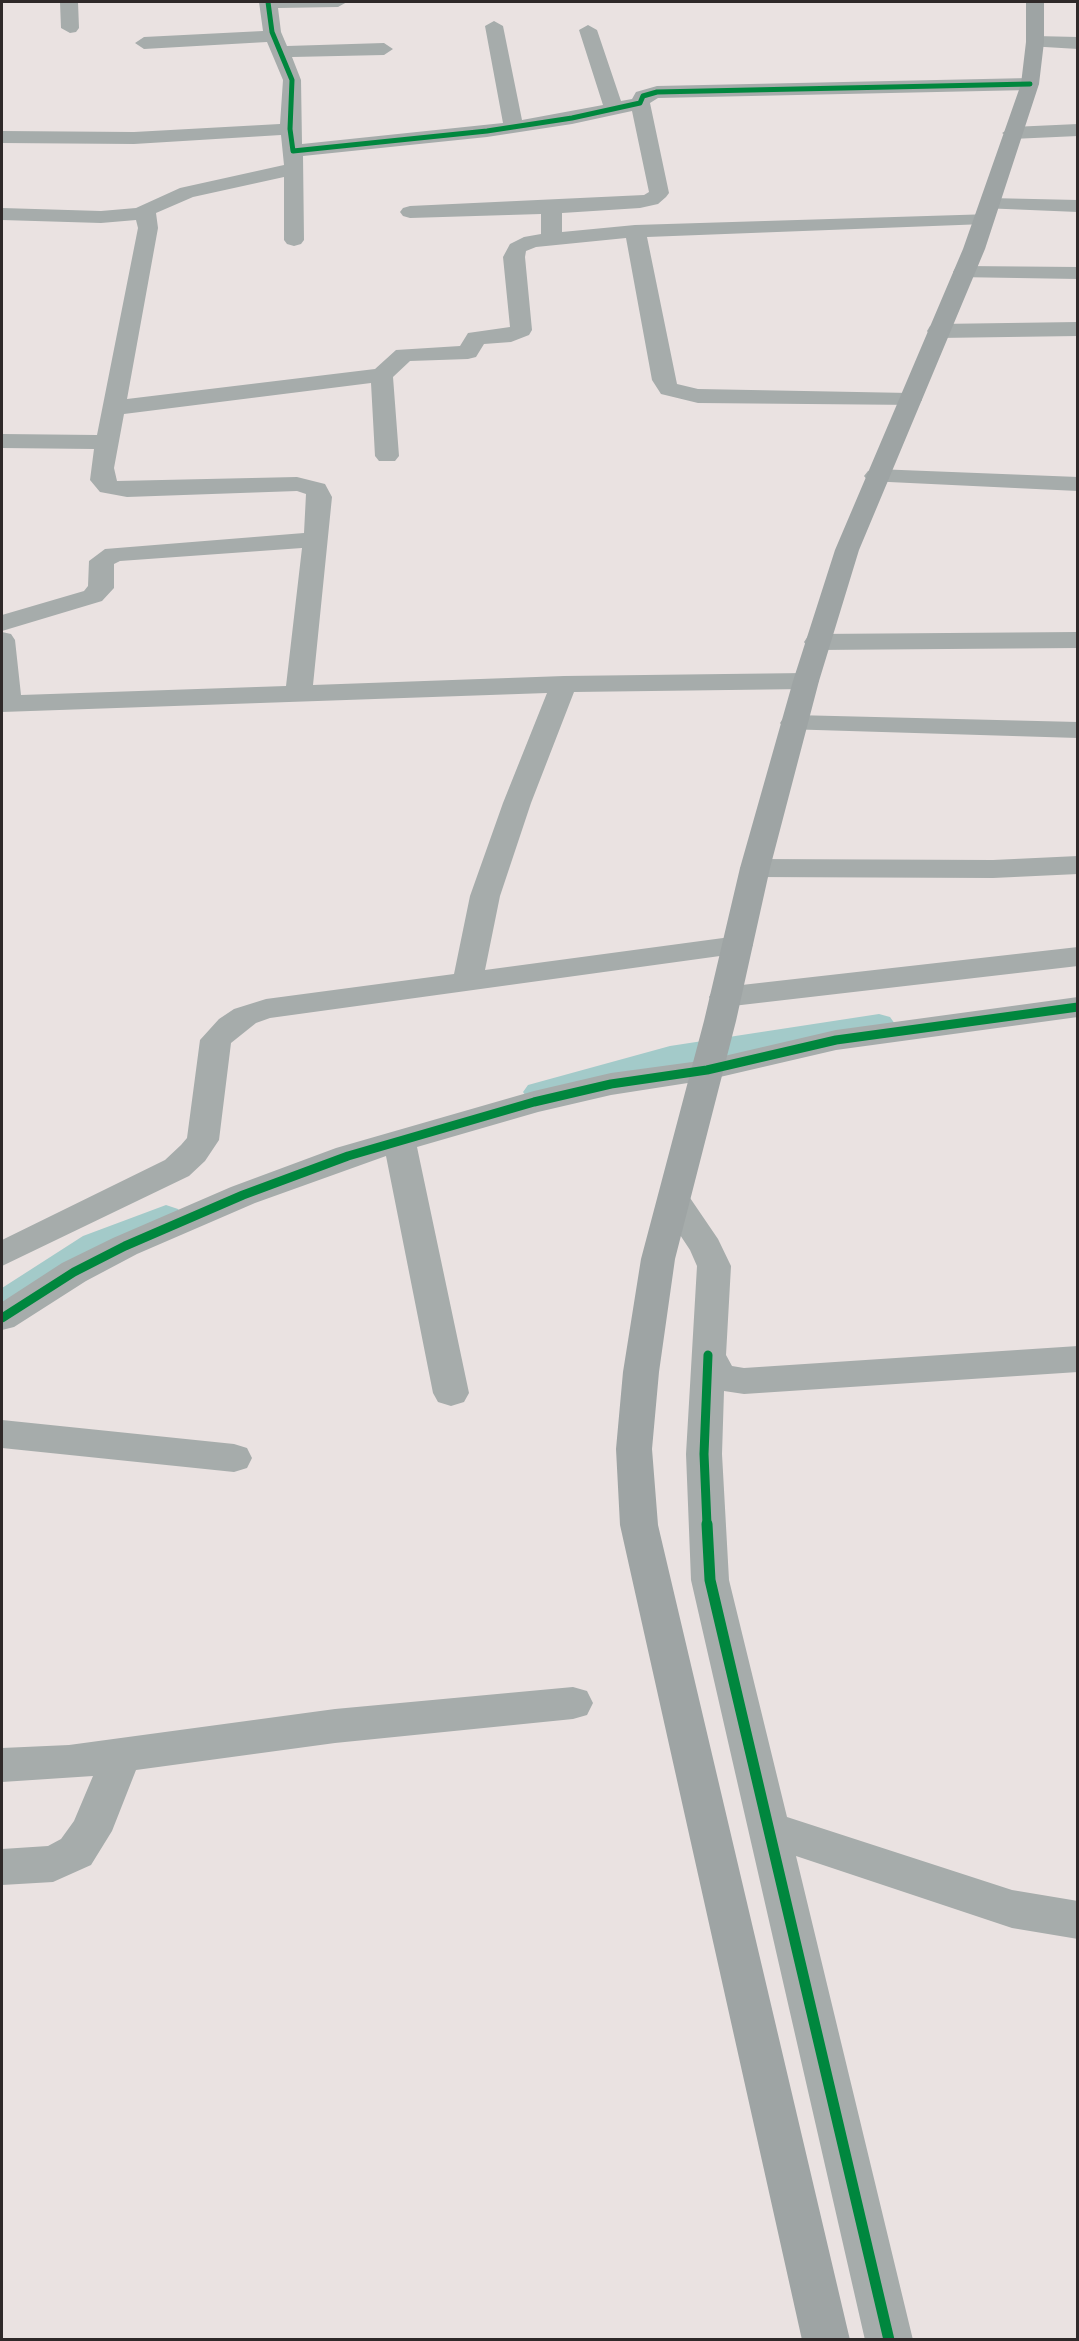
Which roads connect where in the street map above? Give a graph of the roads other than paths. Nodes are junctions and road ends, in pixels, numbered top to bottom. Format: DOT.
graph roads {
  1 [pos="69,2"];
  2 [pos="268,2"];
  3 [pos="338,2"];
  4 [pos="1035,2"];
  5 [pos="494,26"];
  6 [pos="70,28"];
  7 [pos="588,30"];
  8 [pos="1035,42"];
  9 [pos="144,43"];
  10 [pos="1077,43"];
  11 [pos="277,44"];
  12 [pos="384,49"];
  13 [pos="1030,84"];
  14 [pos="640,103"];
  15 [pos="614,109"];
  16 [pos="514,127"];
  17 [pos="1077,130"];
  18 [pos="1012,133"];
  19 [pos="2,137"];
  20 [pos="292,149"];
  21 [pos="1077,206"];
  22 [pos="552,207"];
  23 [pos="987,211"];
  24 [pos="410,212"];
  25 [pos="146,213"];
  26 [pos="2,214"];
  27 [pos="635,231"];
  28 [pos="551,237"];
  29 [pos="294,240"];
  30 [pos="964,272"];
  31 [pos="1077,273"];
  32 [pos="1077,328"];
  33 [pos="938,331"];
  34 [pos="382,375"];
  35 [pos="910,400"];
  36 [pos="113,408"];
  37 [pos="2,441"];
  38 [pos="107,442"];
  39 [pos="387,456"];
  40 [pos="876,476"];
  41 [pos="1077,484"];
  42 [pos="315,540"];
  43 [pos="2,622"];
  44 [pos="1077,639"];
  45 [pos="2,640"];
  46 [pos="817,642"];
  47 [pos="806,681"];
  48 [pos="564,684"];
  49 [pos="299,692"];
  50 [pos="5,704"];
  51 [pos="794,723"];
  52 [pos="1077,730"];
  53 [pos="1077,865"];
  54 [pos="755,868"];
  55 [pos="738,945"];
  56 [pos="1077,957"];
  57 [pos="468,983"];
  58 [pos="1077,1007"];
  59 [pos="722,1009"];
  60 [pos="709,1064"];
  61 [pos="399,1141"];
  62 [pos="674,1200"];
  63 [pos="2,1254"];
  64 [pos="2,1318"];
  65 [pos="708,1355"];
  66 [pos="1077,1359"];
  67 [pos="451,1393"];
  68 [pos="2,1434"];
  69 [pos="234,1458"];
  70 [pos="573,1703"];
  71 [pos="121,1756"];
  72 [pos="2,1765"];
  73 [pos="768,1829"];
  74 [pos="2,1866"];
  75 [pos="1077,1920"];
  76 [pos="826,2340"];
  77 [pos="889,2340"];
  1 -- 6 [label="street"];
  2 -- 3 [label="street"];
  2 -- 11 [label="street"];
  4 -- 8 [label="main road"];
  5 -- 16 [label="street"];
  7 -- 15 [label="street"];
  8 -- 10 [label="street"];
  8 -- 13 [label="main road"];
  9 -- 11 [label="street"];
  11 -- 12 [label="street"];
  11 -- 20 [label="street"];
  13 -- 14 [label="street"];
  13 -- 18 [label="main road"];
  14 -- 15 [label="street"];
  14 -- 22 [label="street"];
  15 -- 16 [label="street"];
  16 -- 20 [label="street"];
  17 -- 18 [label="street"];
  18 -- 23 [label="main road"];
  19 -- 20 [label="street"];
  20 -- 25 [label="street"];
  20 -- 29 [label="street"];
  21 -- 23 [label="street"];
  22 -- 24 [label="street"];
  22 -- 28 [label="street"];
  23 -- 27 [label="street"];
  23 -- 30 [label="main road"];
  25 -- 26 [label="street"];
  25 -- 36 [label="street"];
  27 -- 28 [label="street"];
  27 -- 35 [label="street"];
  28 -- 34 [label="street"];
  30 -- 31 [label="street"];
  30 -- 33 [label="main road"];
  32 -- 33 [label="street"];
  33 -- 35 [label="main road"];
  34 -- 36 [label="street"];
  34 -- 39 [label="street"];
  35 -- 40 [label="main road"];
  36 -- 38 [label="street"];
  37 -- 38 [label="street"];
  38 -- 42 [label="street"];
  40 -- 41 [label="street"];
  40 -- 46 [label="main road"];
  42 -- 43 [label="street"];
  42 -- 49 [label="street"];
  44 -- 46 [label="street"];
  45 -- 50 [label="street"];
  46 -- 47 [label="main road"];
  47 -- 48 [label="street"];
  47 -- 51 [label="main road"];
  48 -- 49 [label="street"];
  48 -- 57 [label="street"];
  49 -- 50 [label="street"];
  51 -- 52 [label="street"];
  51 -- 54 [label="main road"];
  53 -- 54 [label="street"];
  54 -- 55 [label="main road"];
  55 -- 57 [label="street"];
  55 -- 59 [label="main road"];
  56 -- 59 [label="street"];
  57 -- 63 [label="street"];
  58 -- 60 [label="street"];
  59 -- 60 [label="main road"];
  60 -- 61 [label="street"];
  60 -- 62 [label="main road"];
  61 -- 64 [label="street"];
  61 -- 67 [label="street"];
  62 -- 65 [label="street"];
  62 -- 76 [label="main road"];
  65 -- 66 [label="street"];
  65 -- 73 [label="street"];
  68 -- 69 [label="street"];
  70 -- 71 [label="street"];
  71 -- 72 [label="street"];
  71 -- 74 [label="street"];
  73 -- 75 [label="street"];
  73 -- 77 [label="street"];
}
